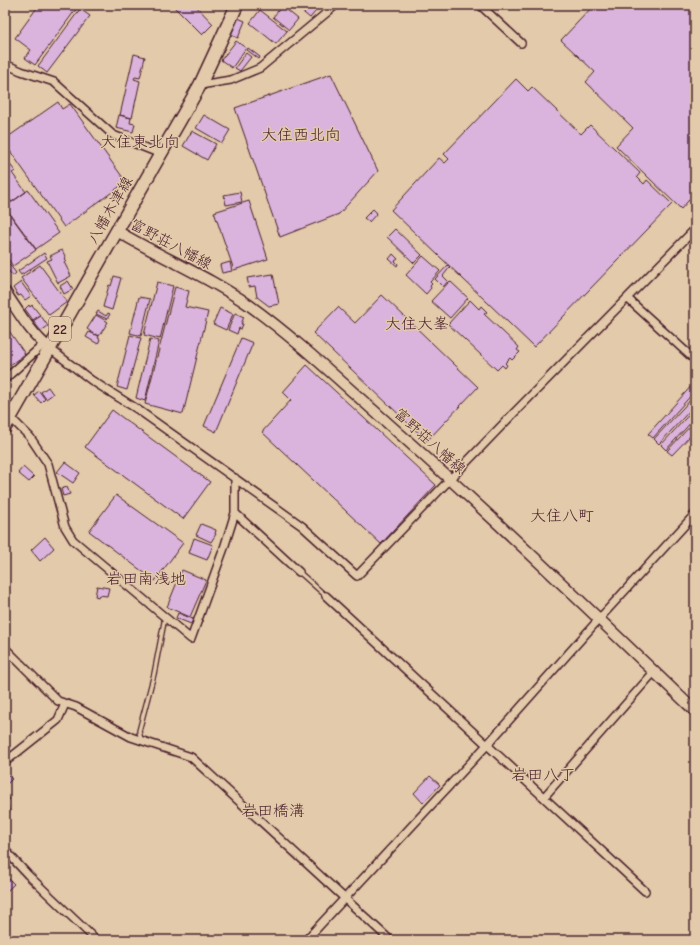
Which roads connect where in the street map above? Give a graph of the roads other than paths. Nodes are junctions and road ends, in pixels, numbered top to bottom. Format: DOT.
graph roads {
  1 [pos="237,5"];
  2 [pos="336,5"];
  3 [pos="480,5"];
  4 [pos="521,43"];
  5 [pos="5,64"];
  6 [pos="200,85"];
  7 [pos="160,154"];
  8 [pos="695,229"];
  9 [pos="116,231"];
  10 [pos="5,292"];
  11 [pos="627,298"];
  12 [pos="47,346"];
  13 [pos="695,360"];
  14 [pos="5,379"];
  15 [pos="8,422"];
  16 [pos="235,478"];
  17 [pos="451,479"];
  18 [pos="235,513"];
  19 [pos="695,514"];
  20 [pos="299,572"];
  21 [pos="326,596"];
  22 [pos="166,617"];
  23 [pos="598,619"];
  24 [pos="5,648"];
  25 [pos="654,672"];
  26 [pos="66,704"];
  27 [pos="695,711"];
  28 [pos="141,741"];
  29 [pos="487,745"];
  30 [pos="5,762"];
  31 [pos="544,797"];
  32 [pos="5,850"];
  33 [pos="645,891"];
  34 [pos="345,898"];
  35 [pos="92,938"];
  36 [pos="306,940"];
  37 [pos="390,940"];
  1 -- 6 [label="main road, 八幡木津線 / 22"];
  2 -- 6 [label="street"];
  3 -- 4 [label="street"];
  5 -- 7 [label="street"];
  6 -- 7 [label="main road, 八幡木津線 / 22"];
  7 -- 9 [label="main road, 八幡木津線 / 22"];
  8 -- 11 [label="street"];
  9 -- 12 [label="main road, 八幡木津線 / 22"];
  9 -- 17 [label="main road, 富野荘八幡線"];
  10 -- 12 [label="main road"];
  11 -- 13 [label="street"];
  11 -- 17 [label="street"];
  12 -- 14 [label="street"];
  12 -- 15 [label="main road, 八幡木津線 / 22"];
  12 -- 16 [label="street"];
  15 -- 22 [label="street"];
  16 -- 17 [label="street"];
  16 -- 18 [label="street"];
  17 -- 23 [label="main road, 富野荘八幡線"];
  18 -- 20 [label="street"];
  18 -- 22 [label="street"];
  19 -- 23 [label="street"];
  20 -- 21 [label="lane"];
  21 -- 29 [label="street"];
  22 -- 28 [label="lane"];
  23 -- 25 [label="main road, 富野荘八幡線"];
  23 -- 29 [label="street"];
  24 -- 26 [label="street"];
  25 -- 27 [label="main road, 富野荘八幡線"];
  25 -- 31 [label="street"];
  26 -- 28 [label="street"];
  26 -- 30 [label="street"];
  28 -- 34 [label="street"];
  29 -- 31 [label="street"];
  29 -- 34 [label="street"];
  31 -- 33 [label="street"];
  32 -- 35 [label="street"];
  34 -- 36 [label="street"];
  34 -- 37 [label="street"];
}
